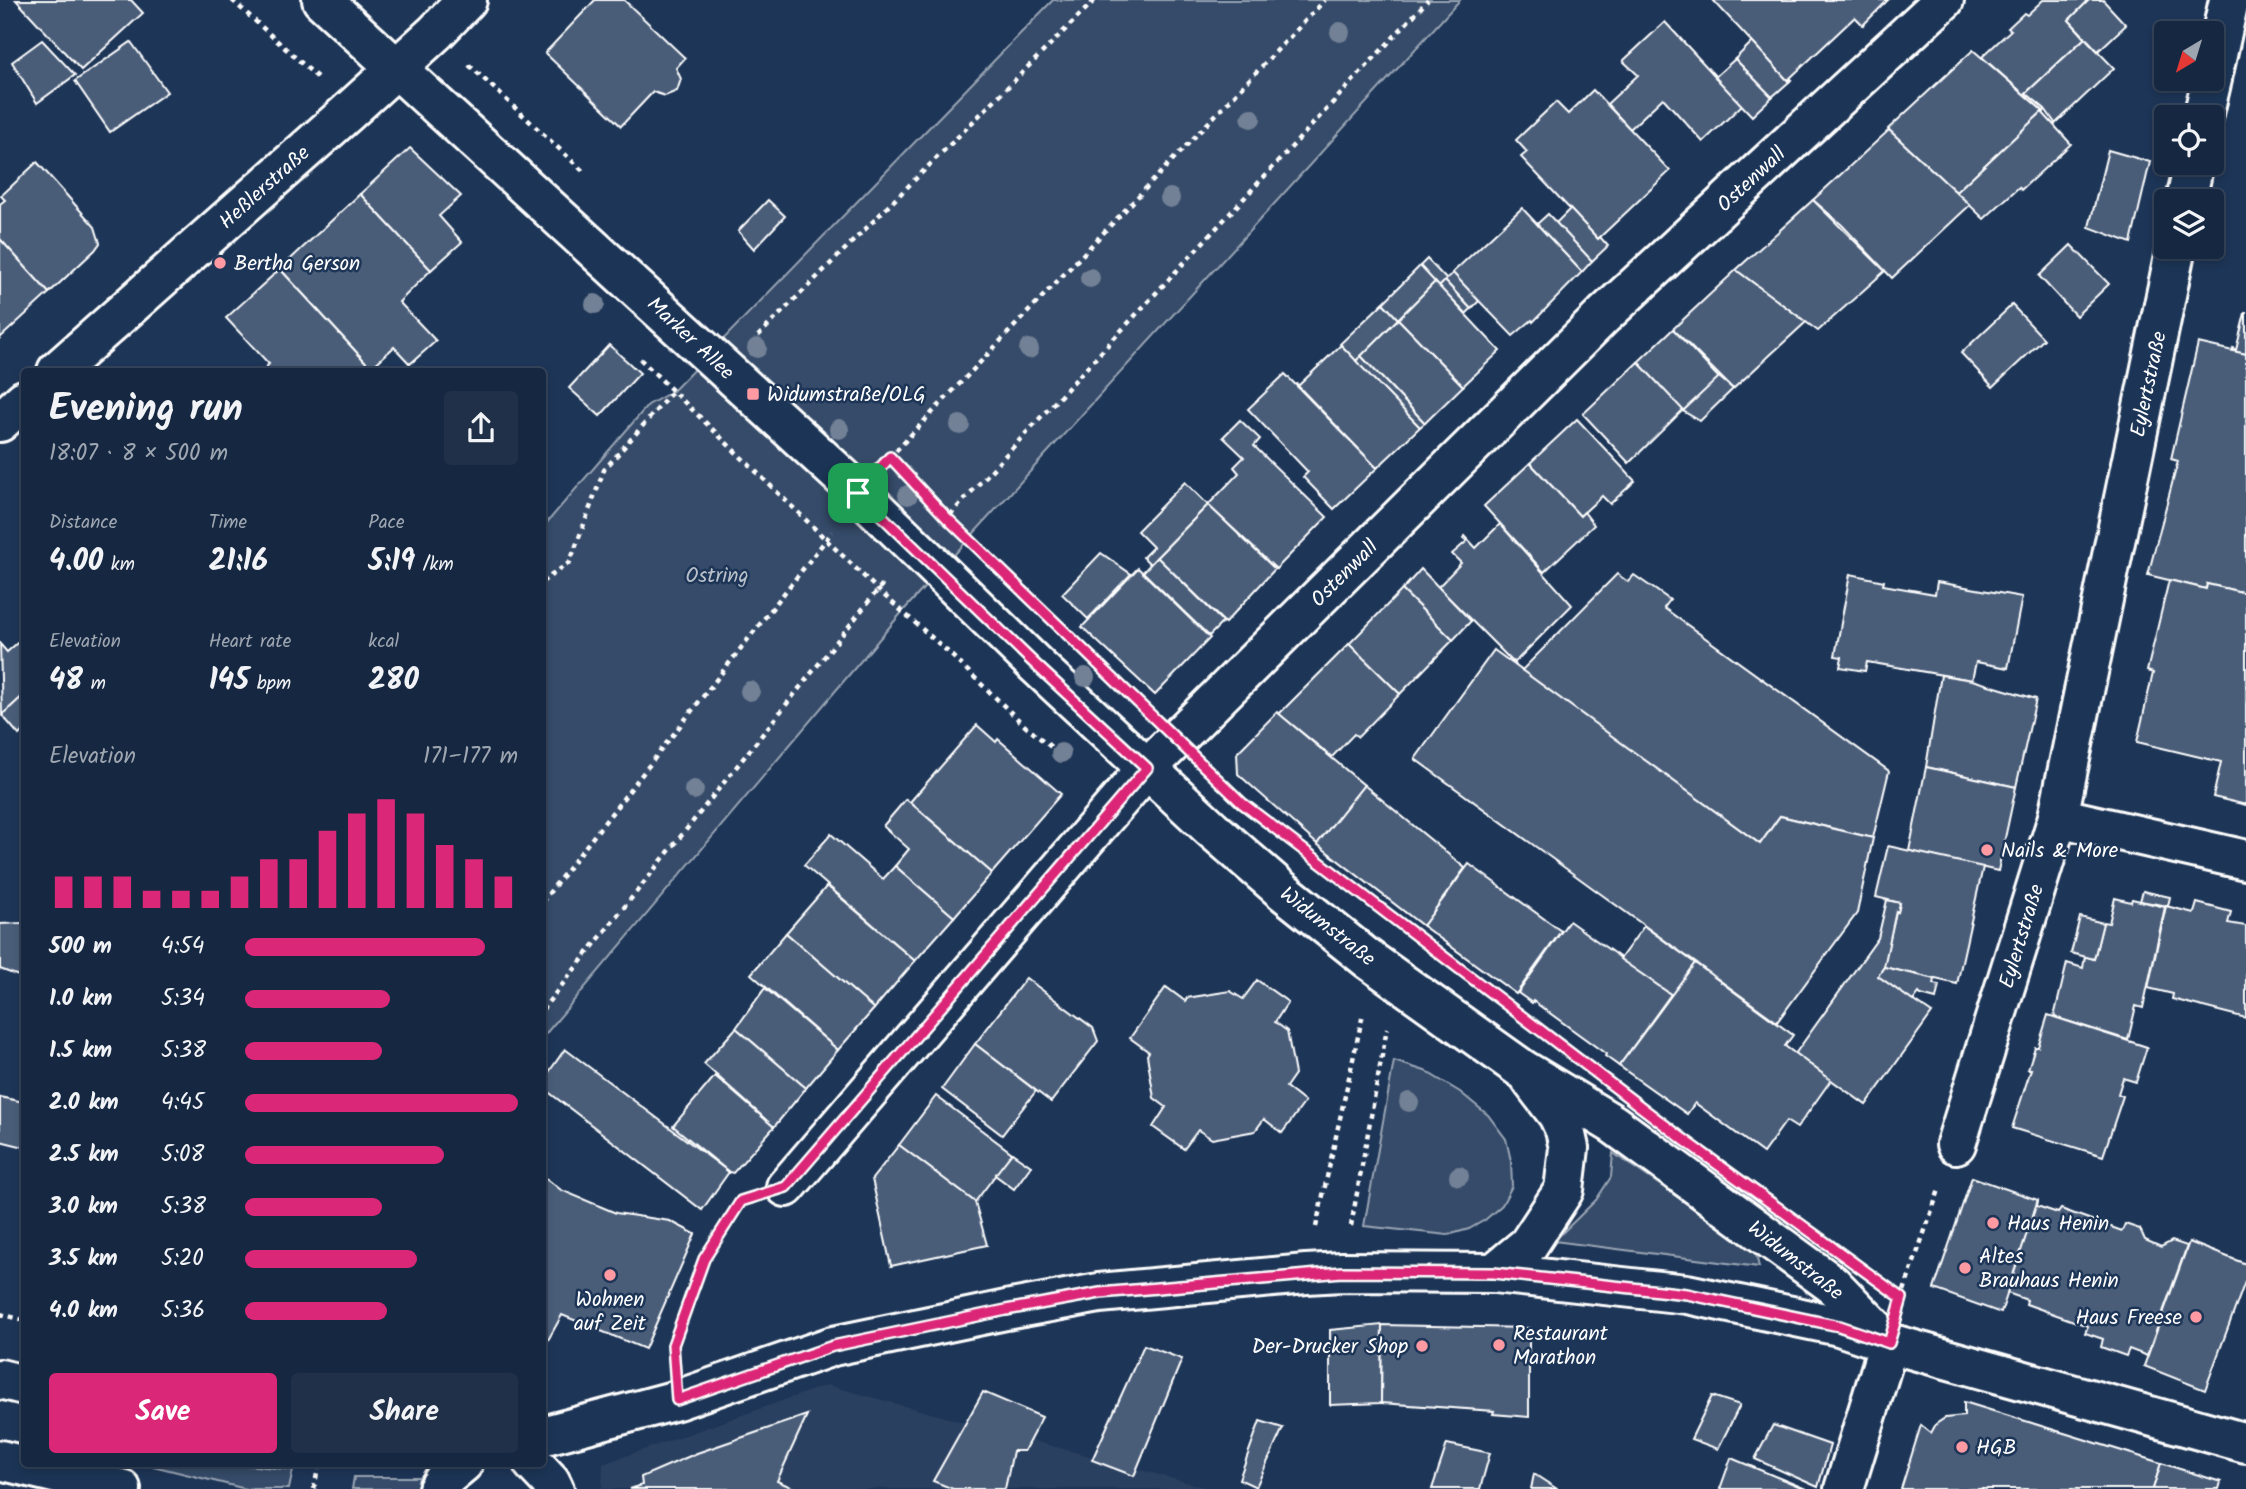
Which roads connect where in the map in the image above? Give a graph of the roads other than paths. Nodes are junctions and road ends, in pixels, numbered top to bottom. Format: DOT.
graph roads {
  1 [pos="322,0"];
  2 [pos="467,0"];
  3 [pos="1944,0"];
  4 [pos="2229,0"];
  5 [pos="2224,23"];
  6 [pos="396,68"];
  7 [pos="2174,259"];
  8 [pos="60,368"];
  9 [pos="21,403"];
  10 [pos="0,422"];
  11 [pos="1147,768"];
  12 [pos="2058,817"];
  13 [pos="2246,860"];
  14 [pos="1522,1069"];
  15 [pos="1956,1144"];
  16 [pos="786,1187"];
  17 [pos="1494,1273"];
  18 [pos="1889,1343"];
  19 [pos="0,1379"];
  20 [pos="21,1384"];
  21 [pos="546,1435"];
  22 [pos="2246,1443"];
  23 [pos="0,1460"];
  24 [pos="21,1465"];
  25 [pos="29,1467"];
  26 [pos="458,1467"];
  27 [pos="537,1467"];
  28 [pos="121,1489"];
  29 [pos="438,1489"];
  30 [pos="554,1489"];
  31 [pos="1844,1489"];
  1 -- 6 [label="street, Marker Allee"];
  2 -- 6 [label="street, Heßlerstraße"];
  3 -- 11 [label="street, Ostenwall"];
  4 -- 5 [label="street"];
  6 -- 8 [label="street, Heßlerstraße"];
  6 -- 11 [label="street, Marker Allee"];
  7 -- 12 [label="street, Eylertstraße"];
  9 -- 10 [label="street"];
  11 -- 14 [label="street, Widumstraße"];
  11 -- 16 [label="street, Ostenwall"];
  12 -- 13 [label="street"];
  12 -- 15 [label="street, Eylertstraße"];
  14 -- 17 [label="street, Widumstraße"];
  14 -- 18 [label="street, Widumstraße"];
  17 -- 18 [label="street, Widumstraße"];
  17 -- 21 [label="street, Widumstraße"];
  18 -- 22 [label="street, Widumstraße"];
  18 -- 31 [label="street"];
  19 -- 20 [label="street"];
  23 -- 24 [label="street"];
  25 -- 28 [label="street"];
  26 -- 29 [label="street"];
  27 -- 30 [label="street"];
}
